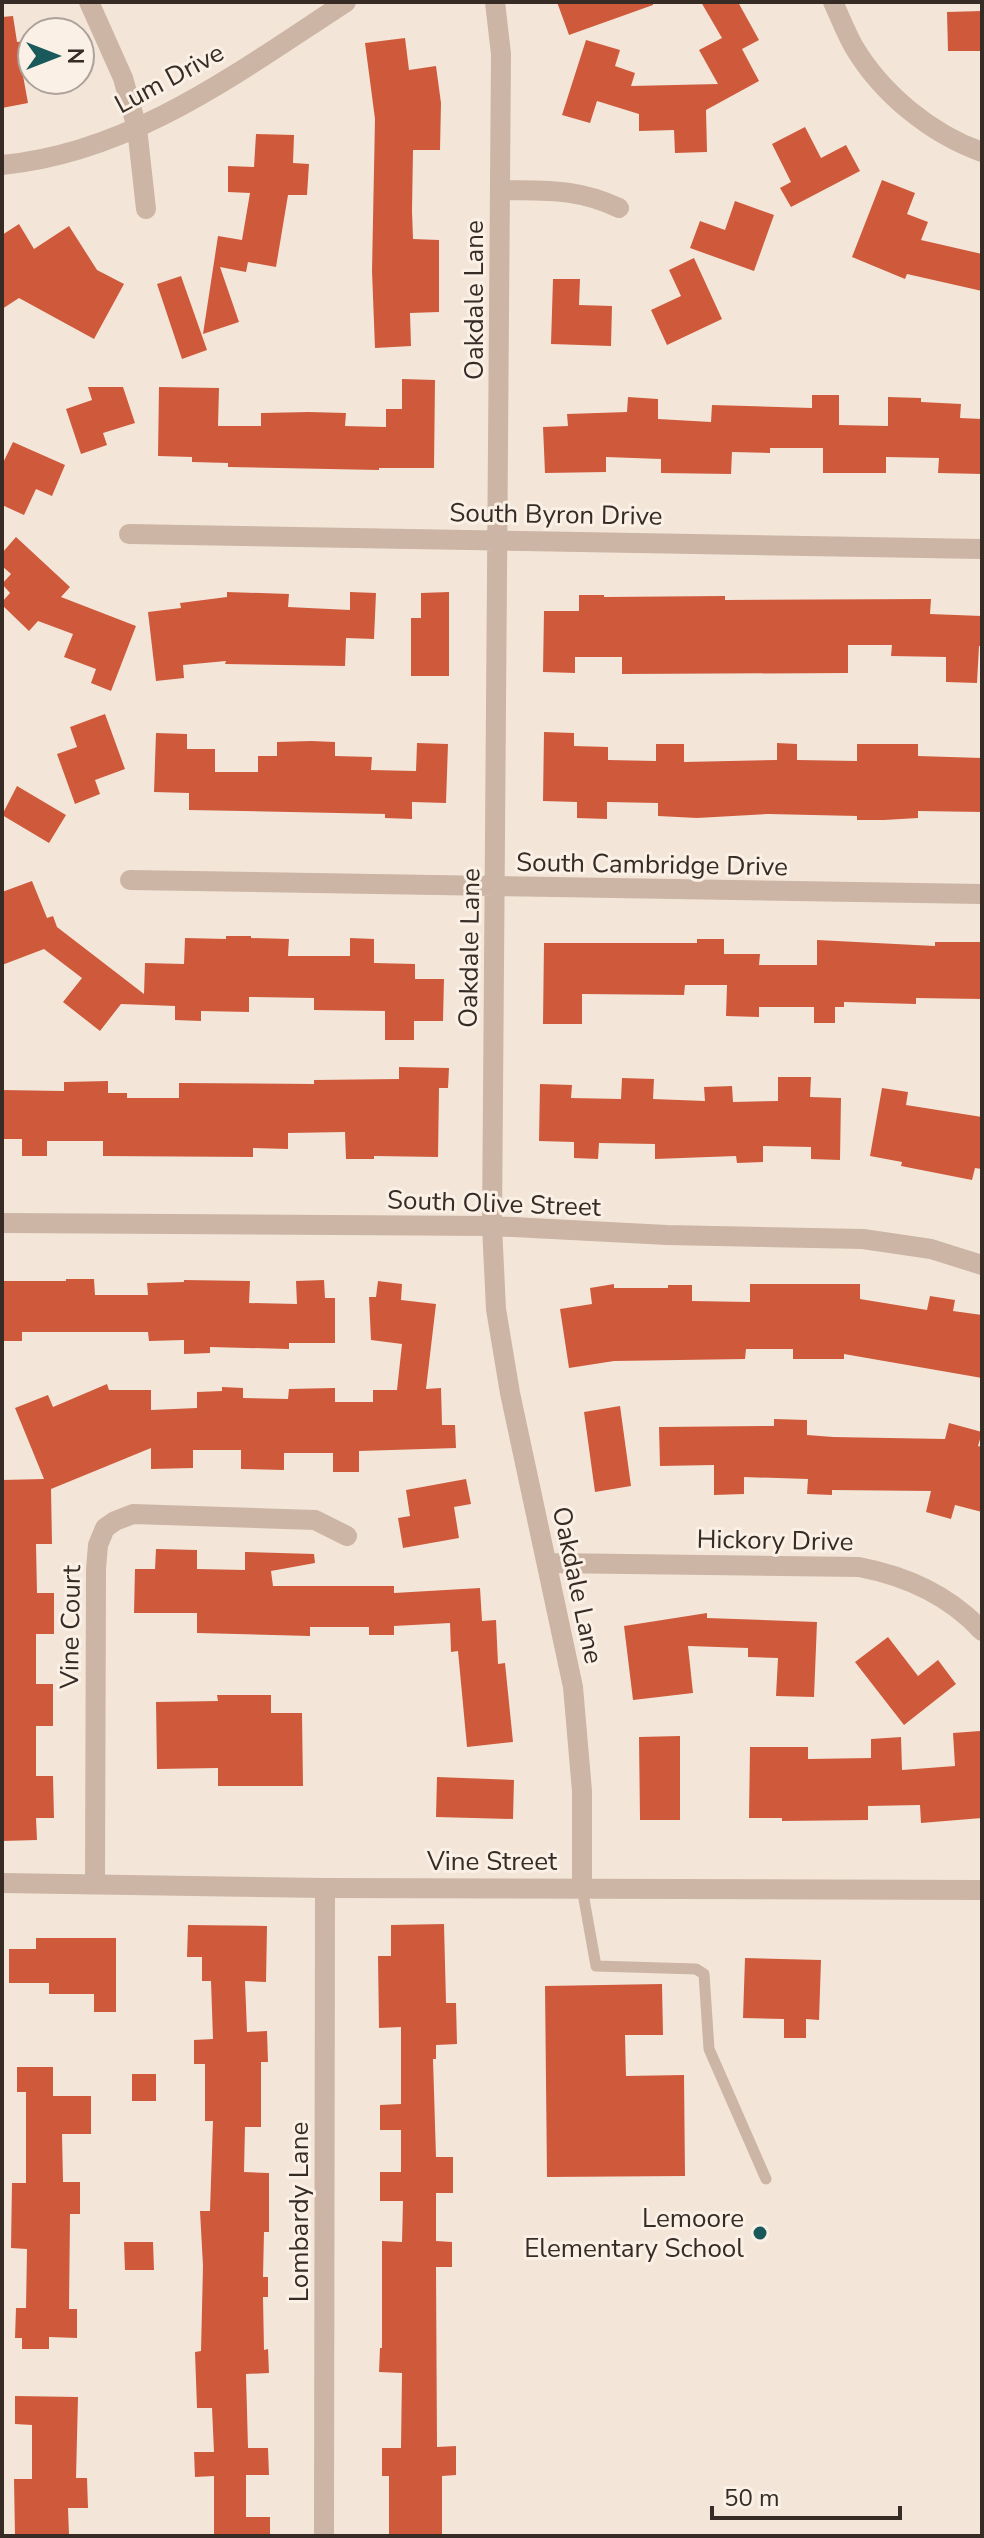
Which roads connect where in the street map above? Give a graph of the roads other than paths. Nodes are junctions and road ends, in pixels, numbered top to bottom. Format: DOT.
graph roads {
  1 [pos="89,2"];
  2 [pos="346,2"];
  3 [pos="495,2"];
  4 [pos="833,2"];
  5 [pos="137,128"];
  6 [pos="982,152"];
  7 [pos="2,165"];
  8 [pos="501,190"];
  9 [pos="619,208"];
  10 [pos="146,209"];
  11 [pos="129,534"];
  12 [pos="499,539"];
  13 [pos="982,549"];
  14 [pos="130,880"];
  15 [pos="495,887"];
  16 [pos="982,894"];
  17 [pos="2,1223"];
  18 [pos="492,1226"];
  19 [pos="982,1265"];
  20 [pos="347,1536"];
  21 [pos="549,1563"];
  22 [pos="982,1631"];
  23 [pos="2,1883"];
  24 [pos="95,1883"];
  25 [pos="582,1887"];
  26 [pos="325,1888"];
  27 [pos="982,1890"];
  28 [pos="766,2179"];
  29 [pos="324,2536"];
  1 -- 5 [label="street"];
  2 -- 5 [label="street, Lum Drive"];
  3 -- 8 [label="street, Oakdale Lane"];
  4 -- 6 [label="street"];
  5 -- 7 [label="street, Lum Drive"];
  5 -- 10 [label="street"];
  8 -- 9 [label="street"];
  8 -- 12 [label="street, Oakdale Lane"];
  11 -- 12 [label="street, South Byron Drive"];
  12 -- 13 [label="street, South Byron Drive"];
  12 -- 15 [label="street, Oakdale Lane"];
  14 -- 15 [label="street, South Cambridge Drive"];
  15 -- 16 [label="street, South Cambridge Drive"];
  15 -- 18 [label="street, Oakdale Lane"];
  17 -- 18 [label="street, South Olive Street"];
  18 -- 19 [label="street, South Olive Street"];
  18 -- 21 [label="street, Oakdale Lane"];
  20 -- 24 [label="street, Vine Court"];
  21 -- 22 [label="street, Hickory Drive"];
  21 -- 25 [label="street, Oakdale Lane"];
  23 -- 24 [label="street, Vine Street"];
  24 -- 26 [label="street, Vine Street"];
  25 -- 26 [label="street, Vine Street"];
  25 -- 27 [label="street, Vine Street"];
  25 -- 28 [label="lane"];
  26 -- 29 [label="street, Lombardy Lane"];
}
